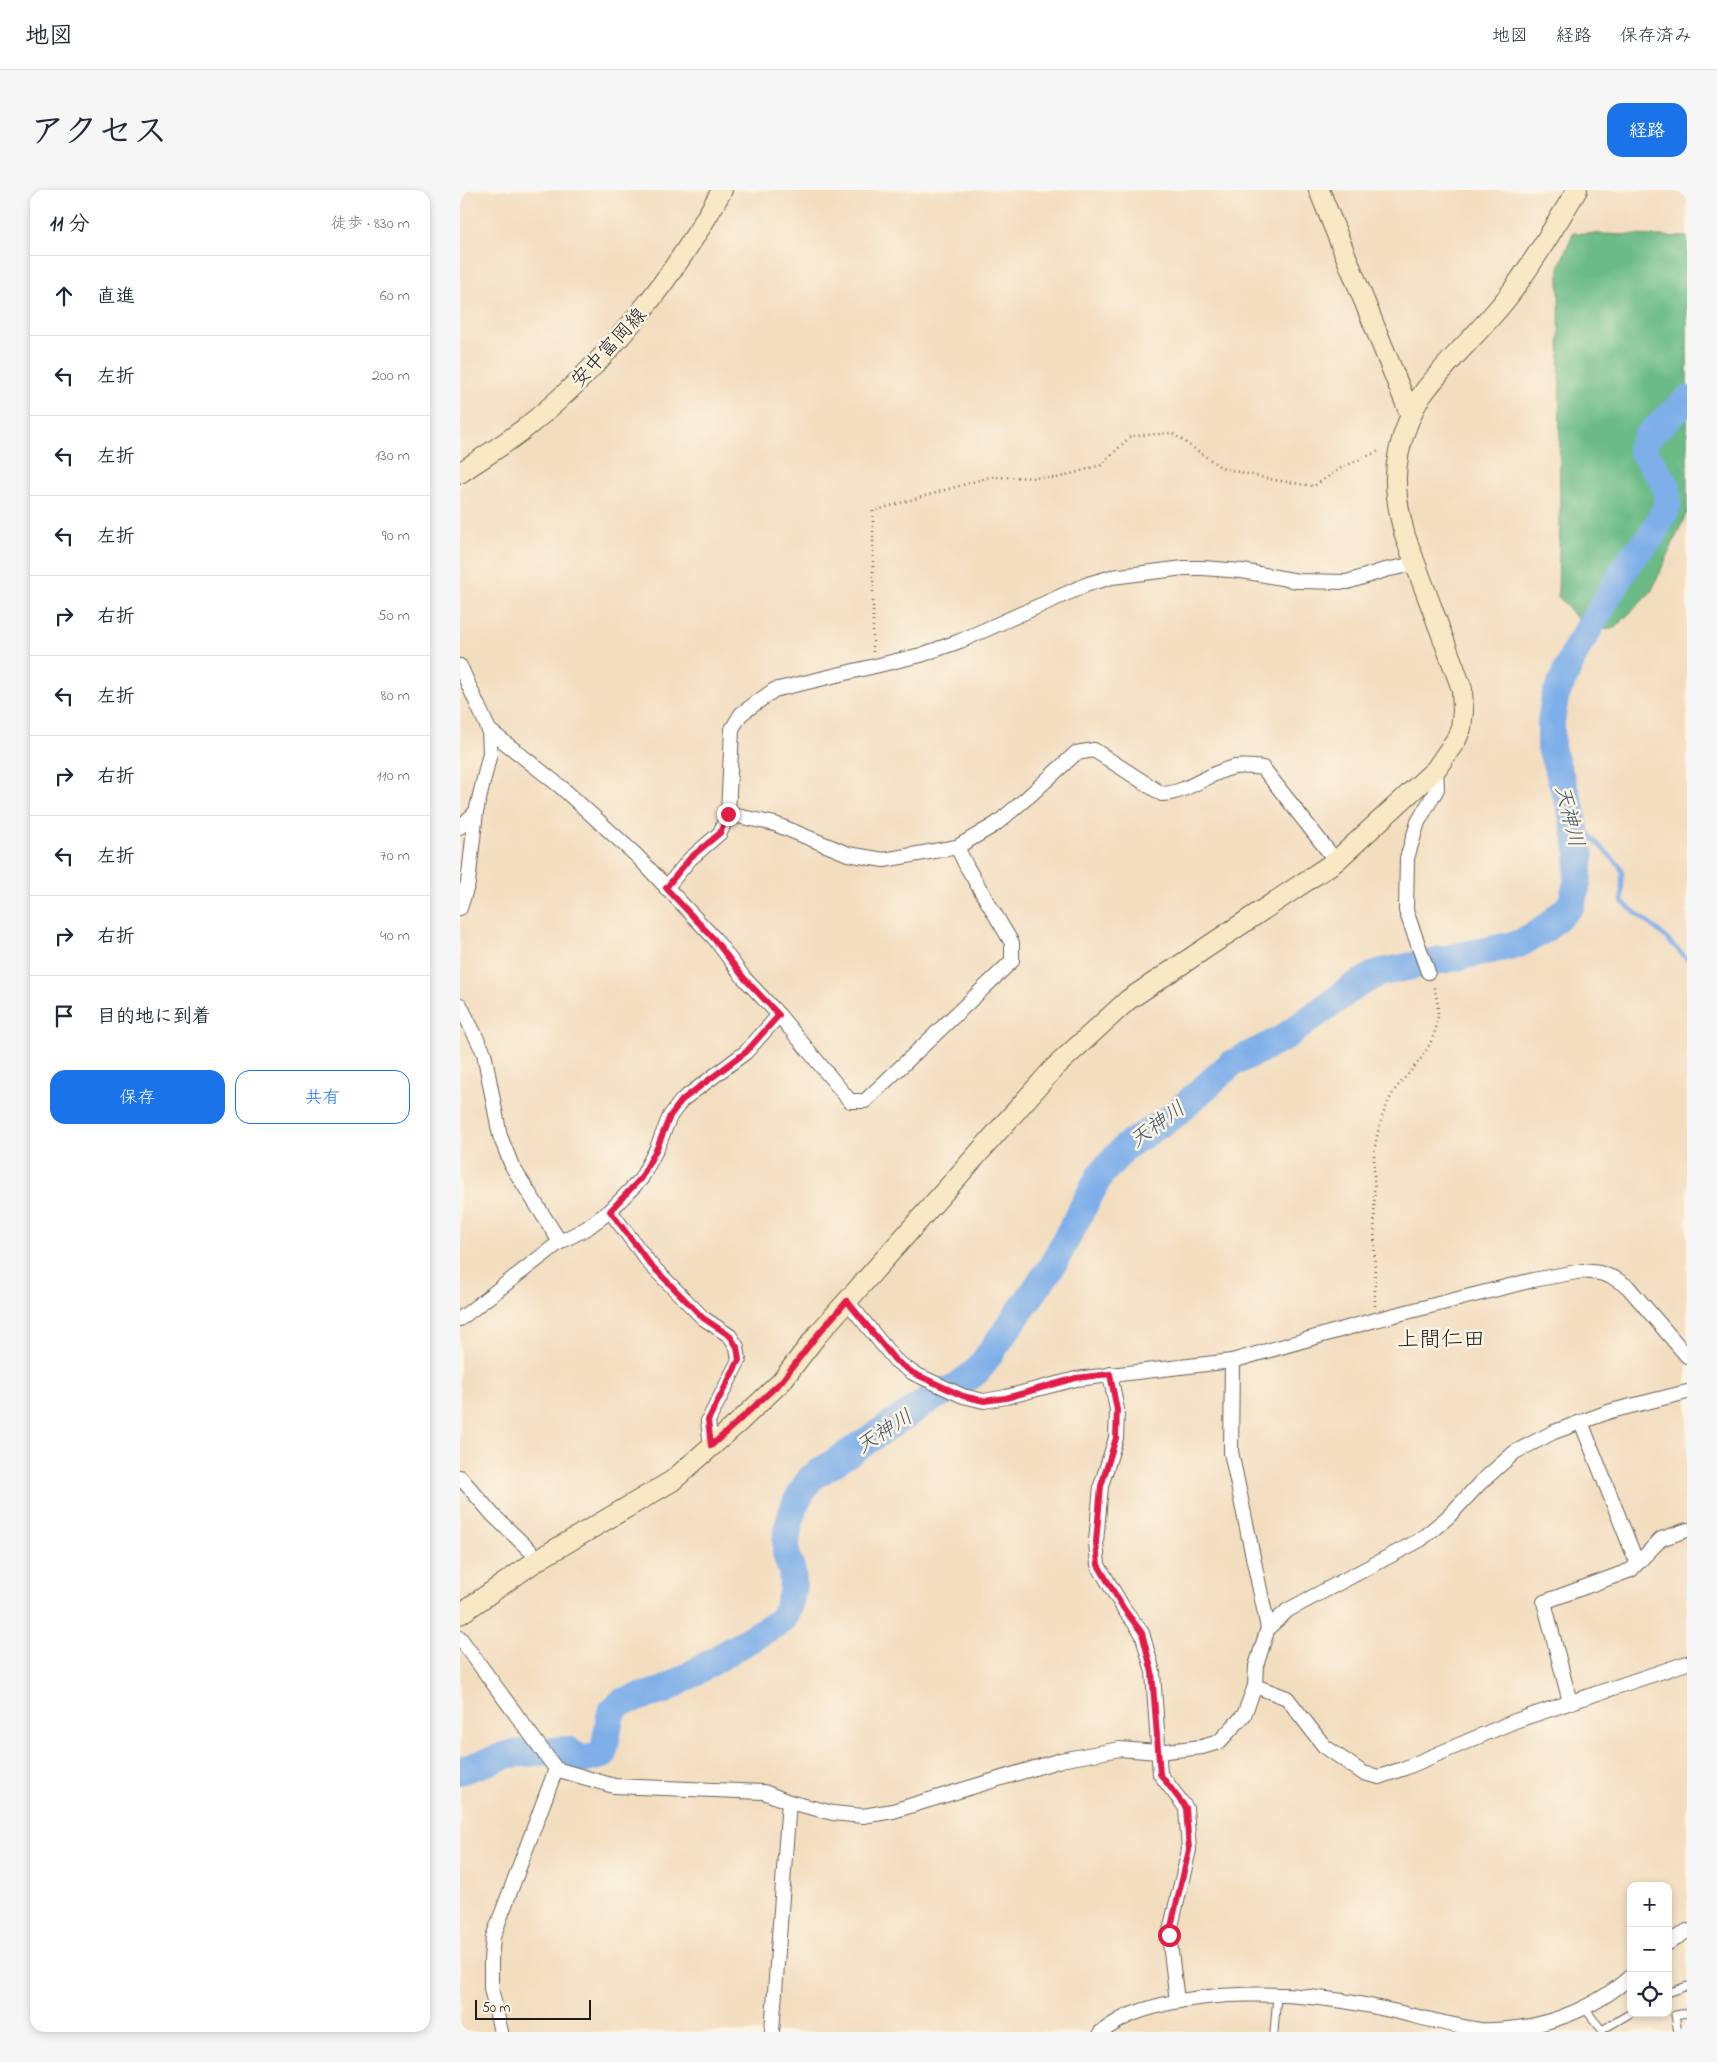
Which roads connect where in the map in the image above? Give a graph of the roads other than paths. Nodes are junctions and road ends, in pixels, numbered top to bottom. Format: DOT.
graph roads {
  1 [pos="722,190"];
  2 [pos="1319,190"];
  3 [pos="1577,190"];
  4 [pos="1411,416"];
  5 [pos="460,472"];
  6 [pos="1415,564"];
  7 [pos="460,666"];
  8 [pos="490,730"];
  9 [pos="1436,769"];
  10 [pos="476,812"];
  11 [pos="728,814"];
  12 [pos="460,827"];
  13 [pos="958,847"];
  14 [pos="1336,861"];
  15 [pos="666,888"];
  16 [pos="460,908"];
  17 [pos="1428,972"];
  18 [pos="460,1006"];
  19 [pos="779,1015"];
  20 [pos="610,1211"];
  21 [pos="560,1242"];
  22 [pos="847,1301"];
  23 [pos="460,1320"];
  24 [pos="1687,1356"];
  25 [pos="1232,1361"];
  26 [pos="1110,1374"];
  27 [pos="1687,1392"];
  28 [pos="1581,1422"];
  29 [pos="711,1446"];
  30 [pos="460,1477"];
  31 [pos="1687,1530"];
  32 [pos="539,1559"];
  33 [pos="1637,1563"];
  34 [pos="460,1614"];
  35 [pos="1268,1628"];
  36 [pos="460,1638"];
  37 [pos="1687,1663"];
  38 [pos="1255,1686"];
  39 [pos="1570,1702"];
  40 [pos="1158,1752"];
  41 [pos="556,1769"];
  42 [pos="789,1802"];
  43 [pos="1687,1931"];
  44 [pos="1672,1940"];
  45 [pos="1627,1979"];
  46 [pos="1687,1986"];
  47 [pos="1672,1992"];
  48 [pos="1277,1996"];
  49 [pos="1177,2001"];
  50 [pos="1585,2008"];
  51 [pos="1687,2013"];
  52 [pos="1627,2015"];
  53 [pos="501,2032"];
  54 [pos="772,2032"];
  55 [pos="1101,2032"];
  56 [pos="1274,2032"];
  57 [pos="1678,2032"];
  1 -- 5 [label="street, 安中富岡線"];
  2 -- 4 [label="street"];
  3 -- 4 [label="street"];
  4 -- 6 [label="street"];
  6 -- 9 [label="street"];
  6 -- 11 [label="street"];
  7 -- 8 [label="street"];
  8 -- 10 [label="street"];
  8 -- 15 [label="street"];
  9 -- 14 [label="street"];
  9 -- 17 [label="street"];
  10 -- 12 [label="street"];
  10 -- 16 [label="street"];
  11 -- 13 [label="street"];
  11 -- 15 [label="street"];
  13 -- 14 [label="street"];
  13 -- 19 [label="street"];
  14 -- 22 [label="street"];
  15 -- 19 [label="street"];
  18 -- 21 [label="street"];
  19 -- 20 [label="street"];
  20 -- 21 [label="street"];
  20 -- 29 [label="street"];
  21 -- 23 [label="street"];
  22 -- 26 [label="street"];
  22 -- 29 [label="street"];
  24 -- 25 [label="street"];
  25 -- 26 [label="street"];
  25 -- 35 [label="street"];
  26 -- 40 [label="street"];
  27 -- 28 [label="street"];
  28 -- 33 [label="street"];
  28 -- 35 [label="street"];
  29 -- 32 [label="street"];
  30 -- 32 [label="street"];
  31 -- 33 [label="street"];
  32 -- 34 [label="street"];
  33 -- 39 [label="street"];
  35 -- 38 [label="street"];
  36 -- 41 [label="street"];
  37 -- 39 [label="street"];
  38 -- 39 [label="street"];
  38 -- 40 [label="street"];
  40 -- 42 [label="street"];
  40 -- 49 [label="street"];
  41 -- 42 [label="street"];
  41 -- 53 [label="street"];
  42 -- 54 [label="street"];
  43 -- 44 [label="street"];
  45 -- 50 [label="street"];
  46 -- 47 [label="lane"];
  48 -- 49 [label="street"];
  48 -- 50 [label="street"];
  48 -- 56 [label="lane"];
  49 -- 55 [label="street"];
  50 -- 52 [label="lane"];
  51 -- 57 [label="lane"];
}
